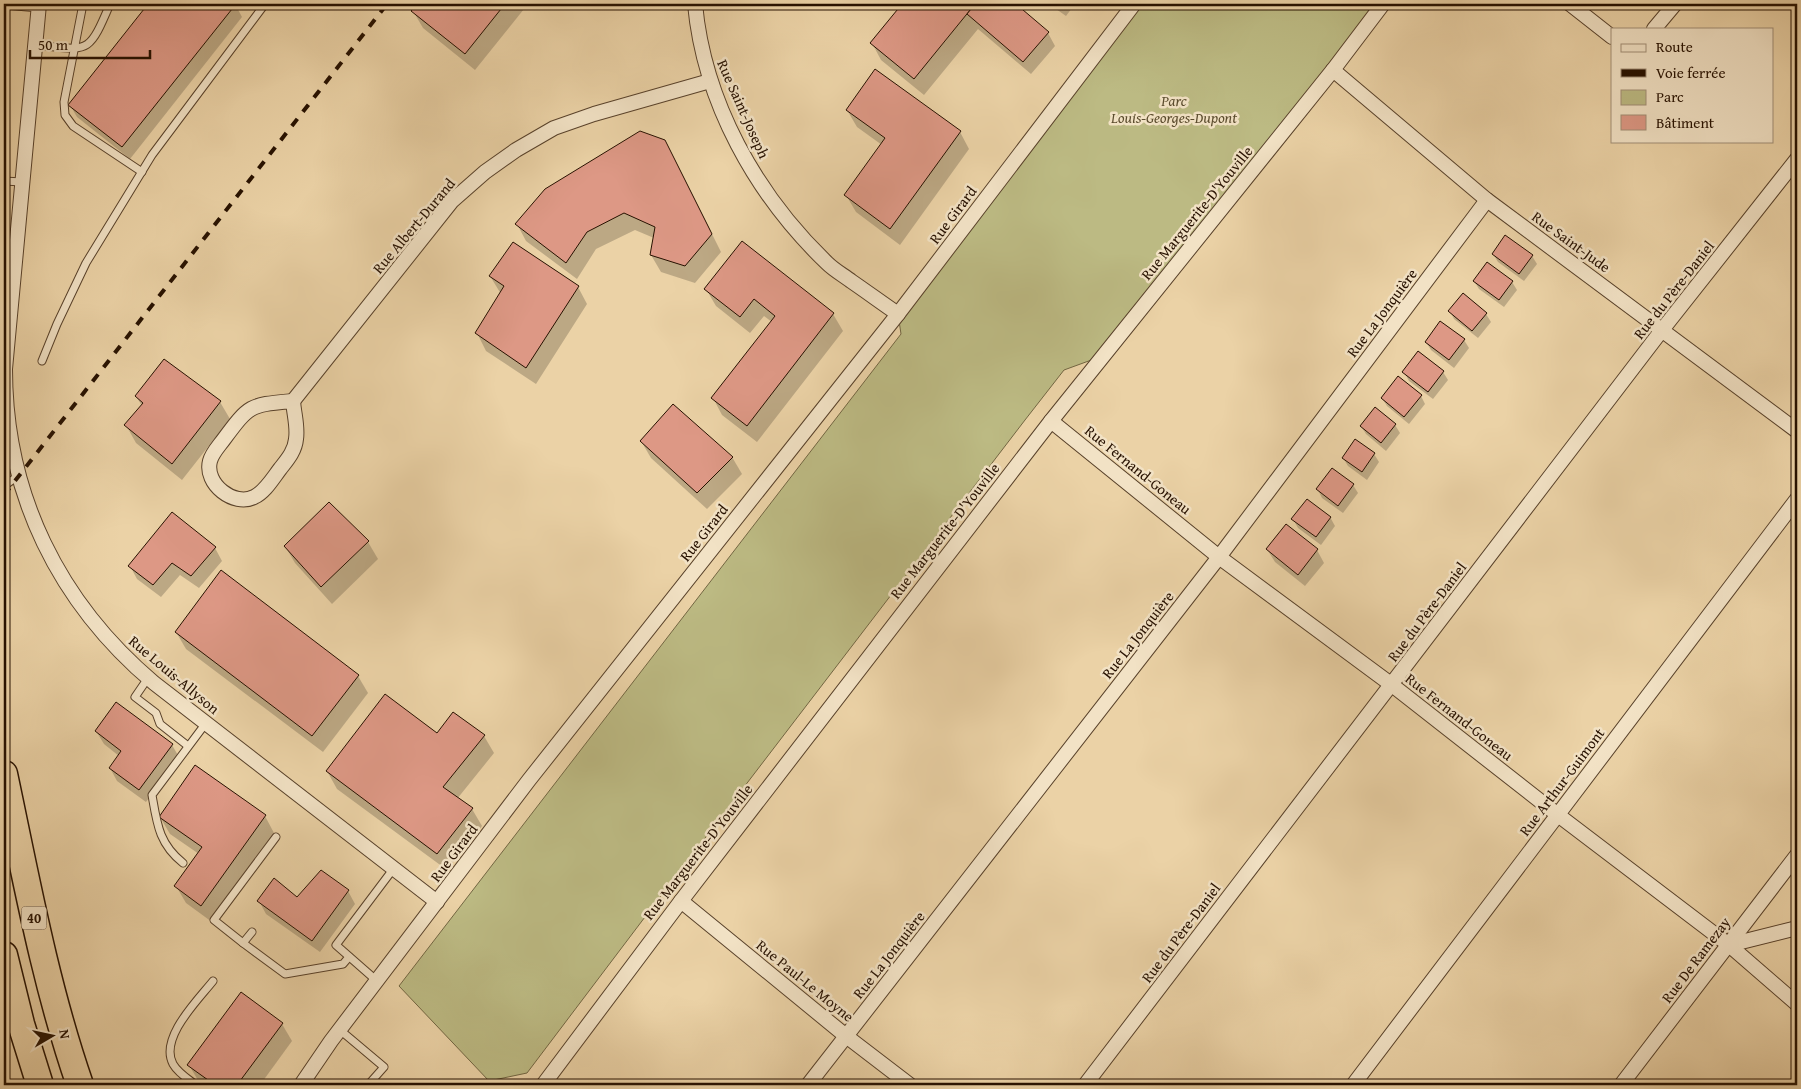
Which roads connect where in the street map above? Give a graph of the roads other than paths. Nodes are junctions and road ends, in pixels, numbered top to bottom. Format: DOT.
graph roads {
  1 [pos="83,4"];
  2 [pos="110,4"];
  3 [pos="695,4"];
  4 [pos="1134,4"];
  5 [pos="1383,4"];
  6 [pos="1570,4"];
  7 [pos="1675,4"];
  8 [pos="4,5"];
  9 [pos="263,5"];
  10 [pos="39,6"];
  11 [pos="1655,28"];
  12 [pos="1611,36"];
  13 [pos="35,45"];
  14 [pos="74,48"];
  15 [pos="1333,70"];
  16 [pos="710,81"];
  17 [pos="1797,159"];
  18 [pos="142,172"];
  19 [pos="4,181"];
  20 [pos="22,182"];
  21 [pos="1487,200"];
  22 [pos="898,314"];
  23 [pos="1662,330"];
  24 [pos="42,360"];
  25 [pos="5,396"];
  26 [pos="293,402"];
  27 [pos="1051,420"];
  28 [pos="1797,431"];
  29 [pos="18,476"];
  30 [pos="4,486"];
  31 [pos="1797,499"];
  32 [pos="1219,557"];
  33 [pos="148,678"];
  34 [pos="1392,684"];
  35 [pos="206,723"];
  36 [pos="188,746"];
  37 [pos="4,774"];
  38 [pos="1558,815"];
  39 [pos="276,837"];
  40 [pos="1797,855"];
  41 [pos="183,864"];
  42 [pos="394,868"];
  43 [pos="681,901"];
  44 [pos="437,902"];
  45 [pos="1797,928"];
  46 [pos="252,932"];
  47 [pos="243,943"];
  48 [pos="1728,945"];
  49 [pos="349,956"];
  50 [pos="4,957"];
  51 [pos="377,980"];
  52 [pos="213,981"];
  53 [pos="1797,1004"];
  54 [pos="340,1030"];
  55 [pos="846,1036"];
  56 [pos="40,1085"];
  57 [pos="80,1085"];
  58 [pos="196,1085"];
  59 [pos="301,1085"];
  60 [pos="368,1085"];
  61 [pos="543,1085"];
  62 [pos="808,1085"];
  63 [pos="910,1085"];
  64 [pos="1085,1085"];
  65 [pos="1354,1085"];
  66 [pos="1622,1085"];
  1 -- 14 [label="lane"];
  2 -- 14 [label="lane"];
  3 -- 16 [label="street, Rue Saint-Joseph"];
  4 -- 22 [label="street, Rue Girard"];
  5 -- 15 [label="street, Rue Marguerite-D'Youville"];
  6 -- 12 [label="street"];
  7 -- 11 [label="street"];
  8 -- 10 [label="lane"];
  9 -- 18 [label="lane"];
  10 -- 13 [label="street, Rue Louis-Allyson"];
  13 -- 14 [label="lane"];
  13 -- 20 [label="street, Rue Louis-Allyson"];
  14 -- 18 [label="lane"];
  15 -- 21 [label="street, Rue Saint-Jude"];
  15 -- 27 [label="street, Rue Marguerite-D'Youville"];
  16 -- 22 [label="street, Rue Saint-Joseph"];
  16 -- 26 [label="street, Rue Albert-Durand"];
  17 -- 23 [label="street, Rue du Père-Daniel"];
  18 -- 24 [label="lane"];
  19 -- 20 [label="lane"];
  20 -- 25 [label="street, Rue Louis-Allyson"];
  21 -- 23 [label="street, Rue Saint-Jude"];
  21 -- 32 [label="street, Rue La Jonquière"];
  22 -- 44 [label="street, Rue Girard"];
  23 -- 28 [label="street, Rue Saint-Jude"];
  23 -- 34 [label="street, Rue du Père-Daniel"];
  25 -- 29 [label="street, Rue Louis-Allyson"];
  26 -- 26 [label="street"];
  27 -- 32 [label="street, Rue Fernand-Goneau"];
  27 -- 43 [label="street, Rue Marguerite-D'Youville"];
  29 -- 30 [label="lane"];
  29 -- 33 [label="street, Rue Louis-Allyson"];
  31 -- 38 [label="street, Rue Arthur-Guimont"];
  32 -- 34 [label="street, Rue Fernand-Goneau"];
  32 -- 55 [label="street, Rue La Jonquière"];
  33 -- 35 [label="street, Rue Louis-Allyson"];
  33 -- 36 [label="lane"];
  34 -- 38 [label="street, Rue Fernand-Goneau"];
  34 -- 64 [label="street, Rue du Père-Daniel"];
  35 -- 36 [label="lane"];
  35 -- 42 [label="street, Rue Louis-Allyson"];
  36 -- 41 [label="lane"];
  37 -- 57 [label="highway, 40"];
  38 -- 48 [label="street, Rue Fernand-Goneau"];
  38 -- 65 [label="street, Rue Arthur-Guimont"];
  39 -- 47 [label="lane"];
  40 -- 48 [label="street, Rue De Ramezay"];
  42 -- 44 [label="street, Rue Louis-Allyson"];
  42 -- 49 [label="lane"];
  43 -- 55 [label="street, Rue Paul-Le Moyne"];
  43 -- 61 [label="street, Rue Marguerite-D'Youville"];
  44 -- 51 [label="street, Rue Girard"];
  45 -- 48 [label="street"];
  46 -- 47 [label="lane"];
  47 -- 49 [label="lane"];
  48 -- 53 [label="street, Rue Fernand-Goneau"];
  48 -- 66 [label="street, Rue De Ramezay"];
  49 -- 51 [label="lane"];
  50 -- 56 [label="highway"];
  51 -- 54 [label="street, Rue Girard"];
  52 -- 58 [label="lane"];
  54 -- 59 [label="street, Rue Girard"];
  54 -- 60 [label="lane"];
  55 -- 62 [label="street, Rue La Jonquière"];
  55 -- 63 [label="street, Rue Paul-Le Moyne"];
}
